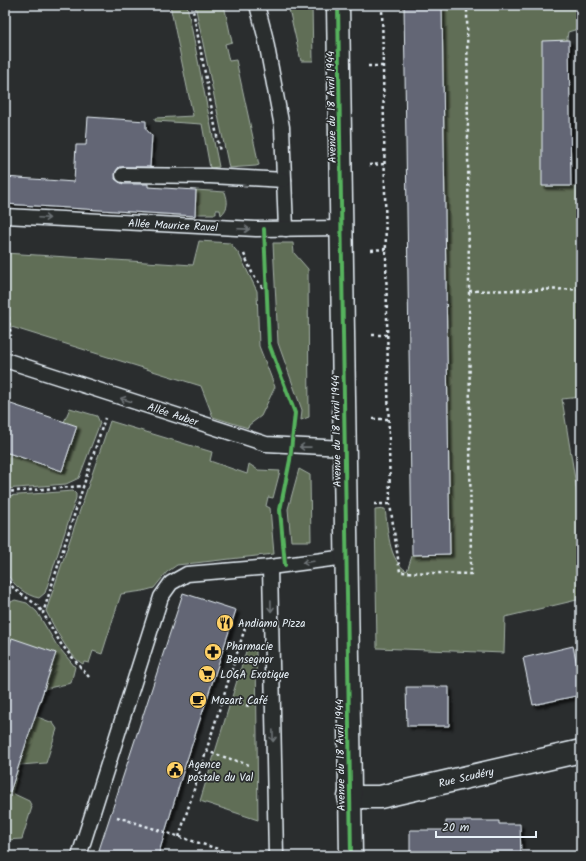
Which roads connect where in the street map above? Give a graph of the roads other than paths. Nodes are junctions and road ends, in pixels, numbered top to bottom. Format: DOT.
graph roads {
  1 [pos="257,5"];
  2 [pos="338,5"];
  3 [pos="123,175"];
  4 [pos="284,180"];
  5 [pos="5,216"];
  6 [pos="286,228"];
  7 [pos="342,228"];
  8 [pos="10,362"];
  9 [pos="344,448"];
  10 [pos="346,557"];
  11 [pos="270,567"];
  12 [pos="581,750"];
  13 [pos="349,797"];
  14 [pos="79,856"];
  15 [pos="276,856"];
  16 [pos="351,856"];
  1 -- 4 [label="lane"];
  2 -- 7 [label="street, Avenue du 18 Avril 1944"];
  3 -- 4 [label="lane"];
  4 -- 6 [label="lane"];
  5 -- 6 [label="lane, Allée Maurice Ravel, one-way"];
  6 -- 7 [label="lane, Allée Maurice Ravel"];
  7 -- 9 [label="street, Avenue du 18 Avril 1944"];
  9 -- 8 [label="lane, Allée Auber, one-way"];
  9 -- 10 [label="street, Avenue du 18 Avril 1944"];
  10 -- 11 [label="lane, one-way"];
  10 -- 13 [label="street, Avenue du 18 Avril 1944"];
  11 -- 14 [label="lane"];
  11 -- 15 [label="lane, one-way"];
  12 -- 13 [label="street, Rue Scudéry"];
  13 -- 16 [label="street, Avenue du 18 Avril 1944"];
}
